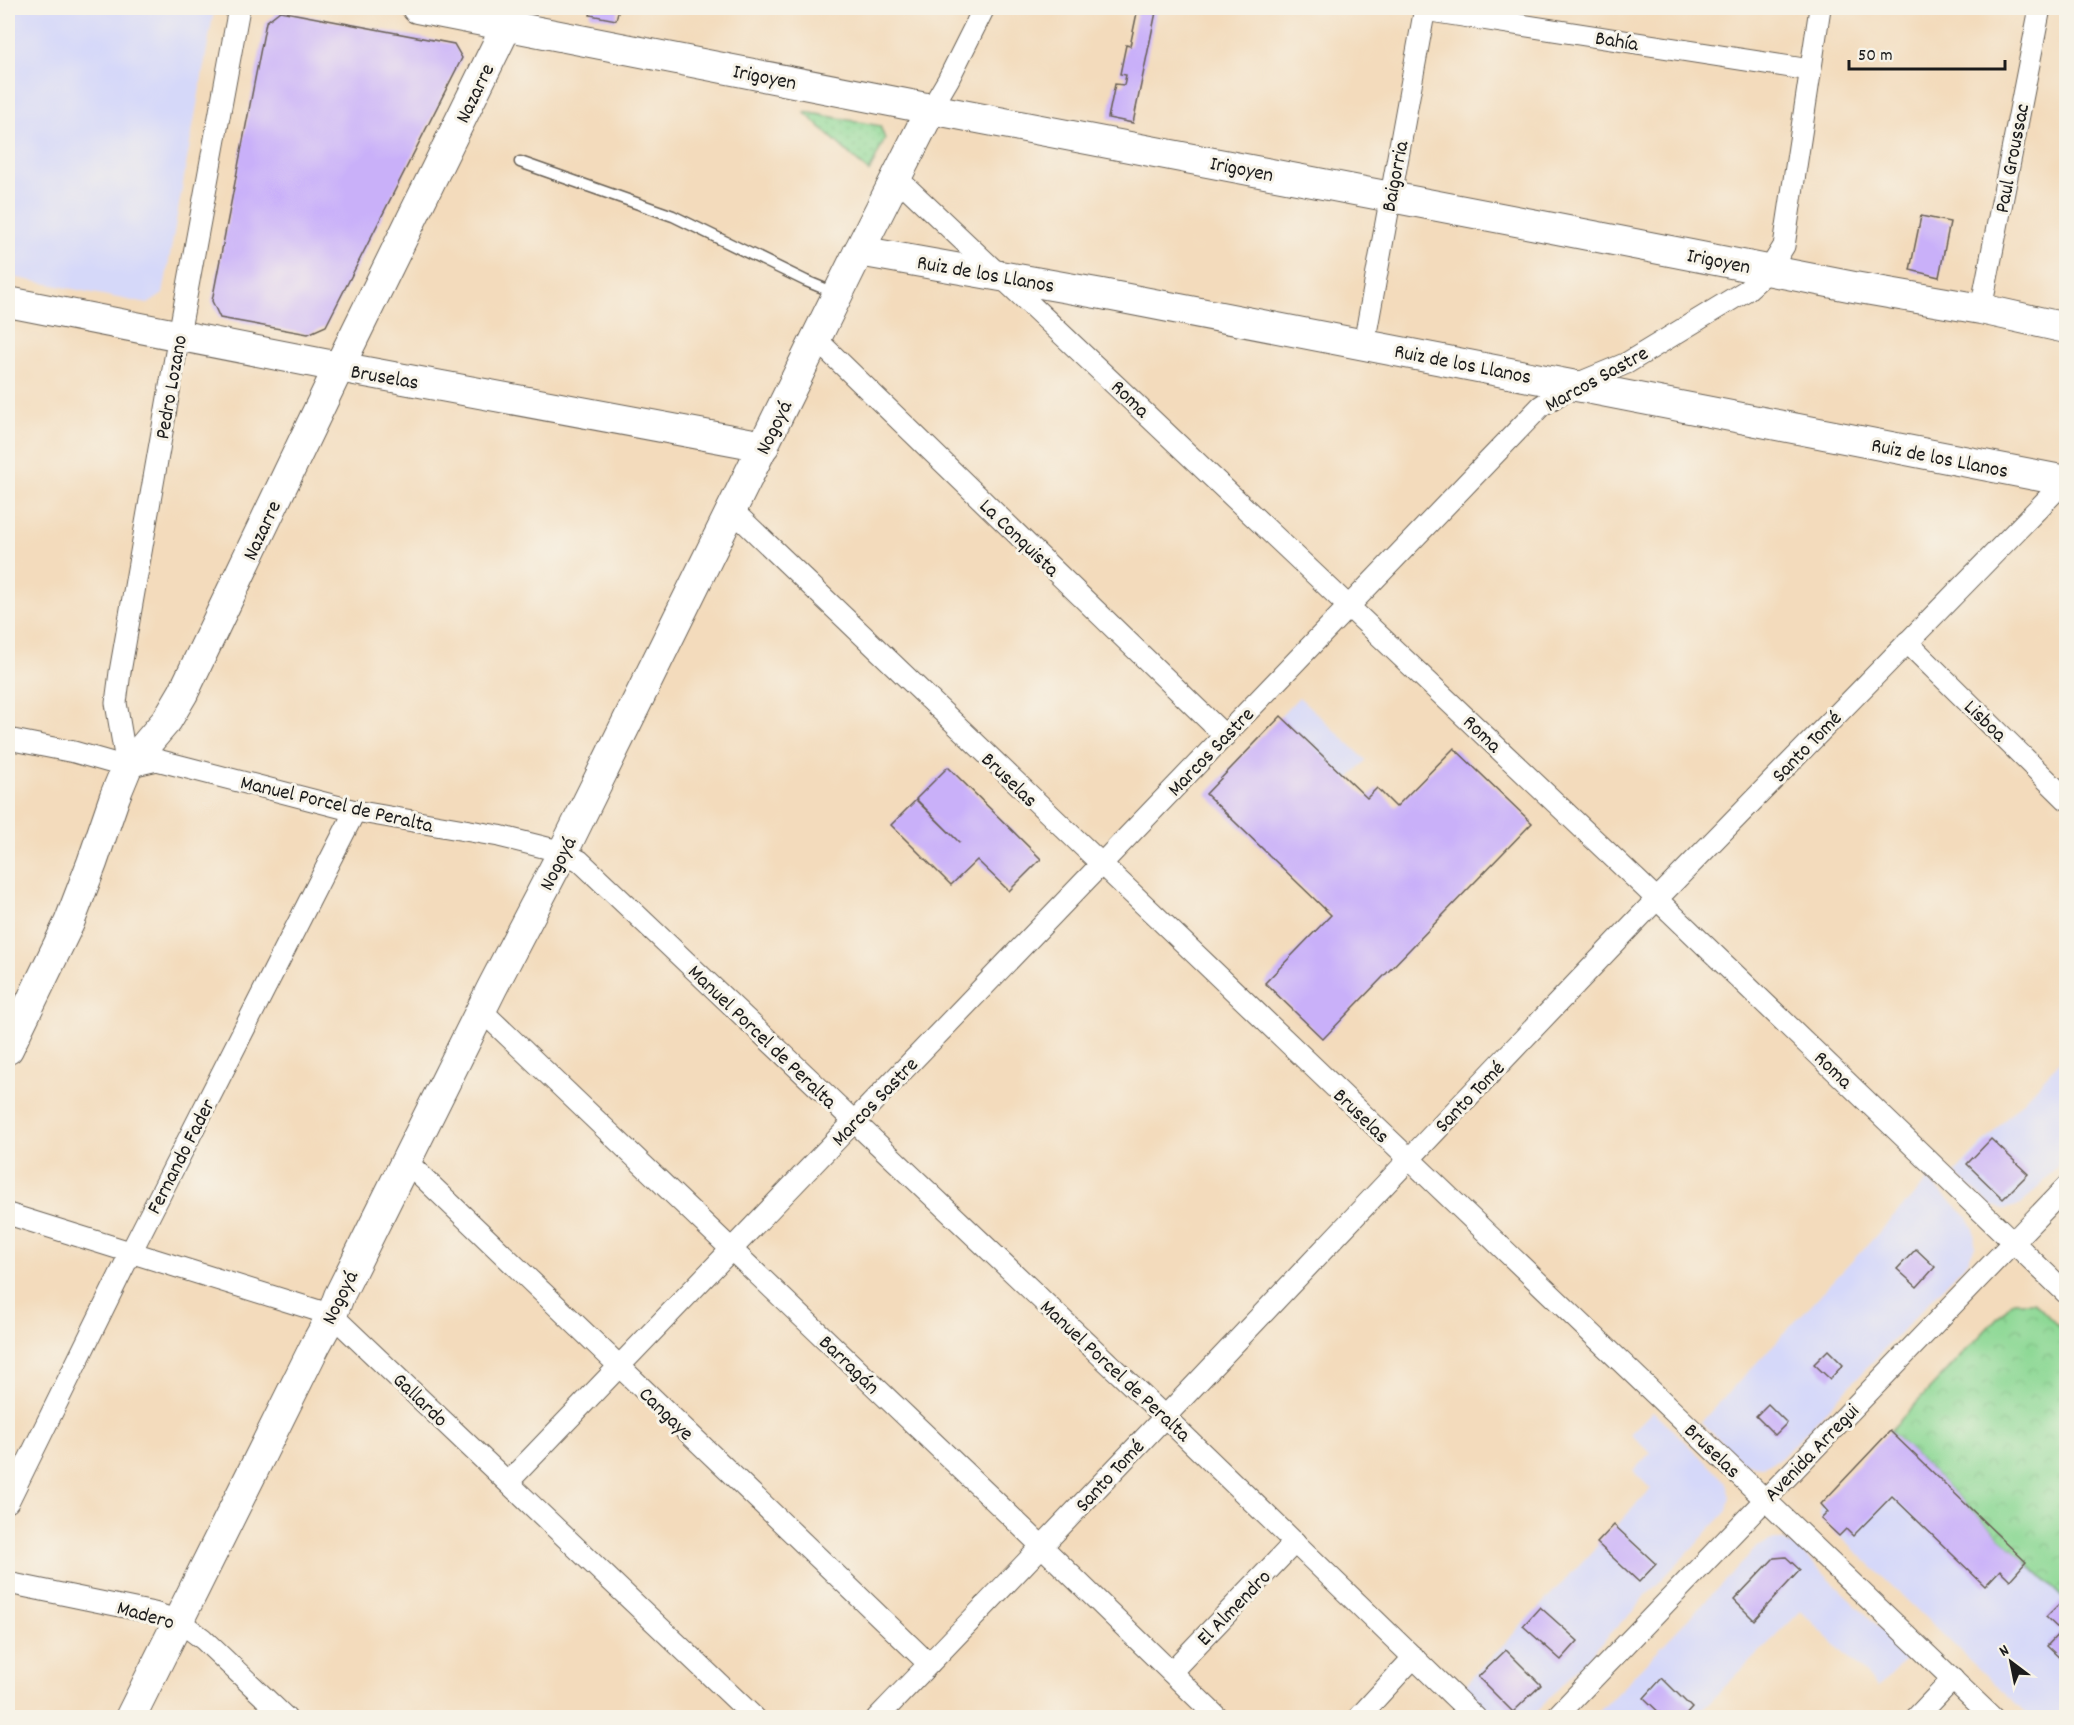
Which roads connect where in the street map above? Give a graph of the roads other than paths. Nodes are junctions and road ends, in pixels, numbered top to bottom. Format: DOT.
graph roads {
  1 [pos="239,8"];
  2 [pos="417,8"];
  3 [pos="984,8"];
  4 [pos="1425,8"];
  5 [pos="1820,8"];
  6 [pos="2040,8"];
  7 [pos="511,16"];
  8 [pos="1810,70"];
  9 [pos="931,109"];
  10 [pos="520,162"];
  11 [pos="896,177"];
  12 [pos="1389,196"];
  13 [pos="859,251"];
  14 [pos="1769,270"];
  15 [pos="1001,276"];
  16 [pos="838,294"];
  17 [pos="8,302"];
  18 [pos="1981,309"];
  19 [pos="2067,328"];
  20 [pos="179,335"];
  21 [pos="816,339"];
  22 [pos="1364,345"];
  23 [pos="339,367"];
  24 [pos="1574,385"];
  25 [pos="764,446"];
  26 [pos="2066,481"];
  27 [pos="732,510"];
  28 [pos="1349,606"];
  29 [pos="1906,642"];
  30 [pos="1225,736"];
  31 [pos="8,739"];
  32 [pos="127,767"];
  33 [pos="2067,799"];
  34 [pos="355,811"];
  35 [pos="563,852"];
  36 [pos="1101,865"];
  37 [pos="1657,899"];
  38 [pos="481,1010"];
  39 [pos="8,1049"];
  40 [pos="854,1122"];
  41 [pos="1409,1160"];
  42 [pos="406,1161"];
  43 [pos="2067,1187"];
  44 [pos="8,1214"];
  45 [pos="2013,1242"];
  46 [pos="731,1250"];
  47 [pos="131,1252"];
  48 [pos="2067,1293"];
  49 [pos="332,1315"];
  50 [pos="620,1367"];
  51 [pos="1164,1416"];
  52 [pos="508,1482"];
  53 [pos="1766,1500"];
  54 [pos="8,1502"];
  55 [pos="1295,1542"];
  56 [pos="1042,1546"];
  57 [pos="8,1583"];
  58 [pos="179,1621"];
  59 [pos="1414,1657"];
  60 [pos="929,1664"];
  61 [pos="1171,1672"];
  62 [pos="1953,1679"];
  63 [pos="130,1718"];
  64 [pos="286,1718"];
  65 [pos="755,1718"];
  66 [pos="877,1718"];
  67 [pos="1218,1718"];
  68 [pos="1358,1718"];
  69 [pos="1476,1718"];
  70 [pos="1555,1718"];
  71 [pos="1916,1718"];
  72 [pos="1993,1718"];
  1 -- 20 [label="street, Pedro Lozano"];
  2 -- 7 [label="street, Irigoyen"];
  3 -- 9 [label="street, Nogoyá"];
  4 -- 8 [label="street, Bahía"];
  4 -- 12 [label="street, Baigorria"];
  5 -- 8 [label="street, Marcos Sastre"];
  6 -- 18 [label="street, Paul Groussac"];
  7 -- 9 [label="street, Irigoyen"];
  7 -- 23 [label="street, Nazarre"];
  8 -- 14 [label="street, Marcos Sastre"];
  9 -- 11 [label="street, Nogoyá"];
  9 -- 12 [label="street, Irigoyen"];
  10 -- 16 [label="lane"];
  11 -- 13 [label="street, Nogoyá"];
  11 -- 15 [label="street, Roma"];
  12 -- 14 [label="street, Irigoyen"];
  12 -- 22 [label="street, Baigorria"];
  13 -- 15 [label="street, Ruiz de los Llanos"];
  13 -- 16 [label="street, Nogoyá"];
  14 -- 18 [label="street, Irigoyen"];
  14 -- 24 [label="street, Marcos Sastre"];
  15 -- 22 [label="street, Ruiz de los Llanos"];
  15 -- 28 [label="street, Roma"];
  16 -- 21 [label="street, Nogoyá"];
  17 -- 20 [label="street, Bruselas"];
  18 -- 19 [label="street, Irigoyen"];
  20 -- 23 [label="street, Bruselas"];
  20 -- 32 [label="street, Pedro Lozano"];
  21 -- 25 [label="street, Nogoyá"];
  21 -- 30 [label="street, La Conquista"];
  22 -- 24 [label="street, Ruiz de los Llanos"];
  23 -- 25 [label="street, Bruselas"];
  23 -- 32 [label="street, Nazarre"];
  24 -- 26 [label="street, Ruiz de los Llanos"];
  24 -- 28 [label="street, Marcos Sastre"];
  25 -- 27 [label="street, Nogoyá"];
  26 -- 29 [label="street, Santo Tomé"];
  27 -- 35 [label="street, Nogoyá"];
  27 -- 36 [label="street, Bruselas"];
  28 -- 30 [label="street, Marcos Sastre"];
  28 -- 37 [label="street, Roma"];
  29 -- 33 [label="street, Lisboa"];
  29 -- 37 [label="street, Santo Tomé"];
  30 -- 36 [label="street, Marcos Sastre"];
  31 -- 32 [label="street, Manuel Porcel de Peralta"];
  32 -- 34 [label="street, Manuel Porcel de Peralta"];
  32 -- 39 [label="street, Nazarre"];
  34 -- 35 [label="street, Manuel Porcel de Peralta"];
  34 -- 47 [label="street, Fernando Fader"];
  35 -- 38 [label="street, Nogoyá"];
  35 -- 40 [label="street, Manuel Porcel de Peralta"];
  36 -- 40 [label="street, Marcos Sastre"];
  36 -- 41 [label="street, Bruselas"];
  37 -- 41 [label="street, Santo Tomé"];
  37 -- 45 [label="street, Roma"];
  38 -- 42 [label="street, Nogoyá"];
  38 -- 46 [label="street, Barragán"];
  40 -- 46 [label="street, Marcos Sastre"];
  40 -- 51 [label="street, Manuel Porcel de Peralta"];
  41 -- 51 [label="street, Santo Tomé"];
  41 -- 53 [label="street, Bruselas"];
  42 -- 49 [label="street, Nogoyá"];
  42 -- 50 [label="street, Cangaye"];
  43 -- 45 [label="street, Avenida Arregui"];
  44 -- 47 [label="street, Gallardo"];
  45 -- 48 [label="street, Roma"];
  45 -- 53 [label="street, Avenida Arregui"];
  46 -- 50 [label="street, Marcos Sastre"];
  46 -- 56 [label="street, Barragán"];
  47 -- 49 [label="street, Gallardo"];
  47 -- 54 [label="street, Fernando Fader"];
  49 -- 52 [label="street, Gallardo"];
  49 -- 58 [label="street, Nogoyá"];
  50 -- 52 [label="street, Marcos Sastre"];
  50 -- 60 [label="street, Cangaye"];
  51 -- 55 [label="street, Manuel Porcel de Peralta"];
  51 -- 56 [label="street, Santo Tomé"];
  52 -- 65 [label="street, Gallardo"];
  53 -- 62 [label="street, Bruselas"];
  53 -- 70 [label="street, Avenida Arregui"];
  55 -- 59 [label="street, Manuel Porcel de Peralta"];
  55 -- 61 [label="street, El Almendro"];
  56 -- 60 [label="street, Santo Tomé"];
  56 -- 61 [label="street, Barragán"];
  57 -- 58 [label="street, Madero"];
  58 -- 63 [label="street, Nogoyá"];
  58 -- 64 [label="street, Madero"];
  59 -- 68 [label="street"];
  59 -- 69 [label="street, Manuel Porcel de Peralta"];
  60 -- 66 [label="street, Santo Tomé"];
  61 -- 67 [label="street, Barragán"];
  62 -- 71 [label="street"];
  62 -- 72 [label="street, Bruselas"];
}
